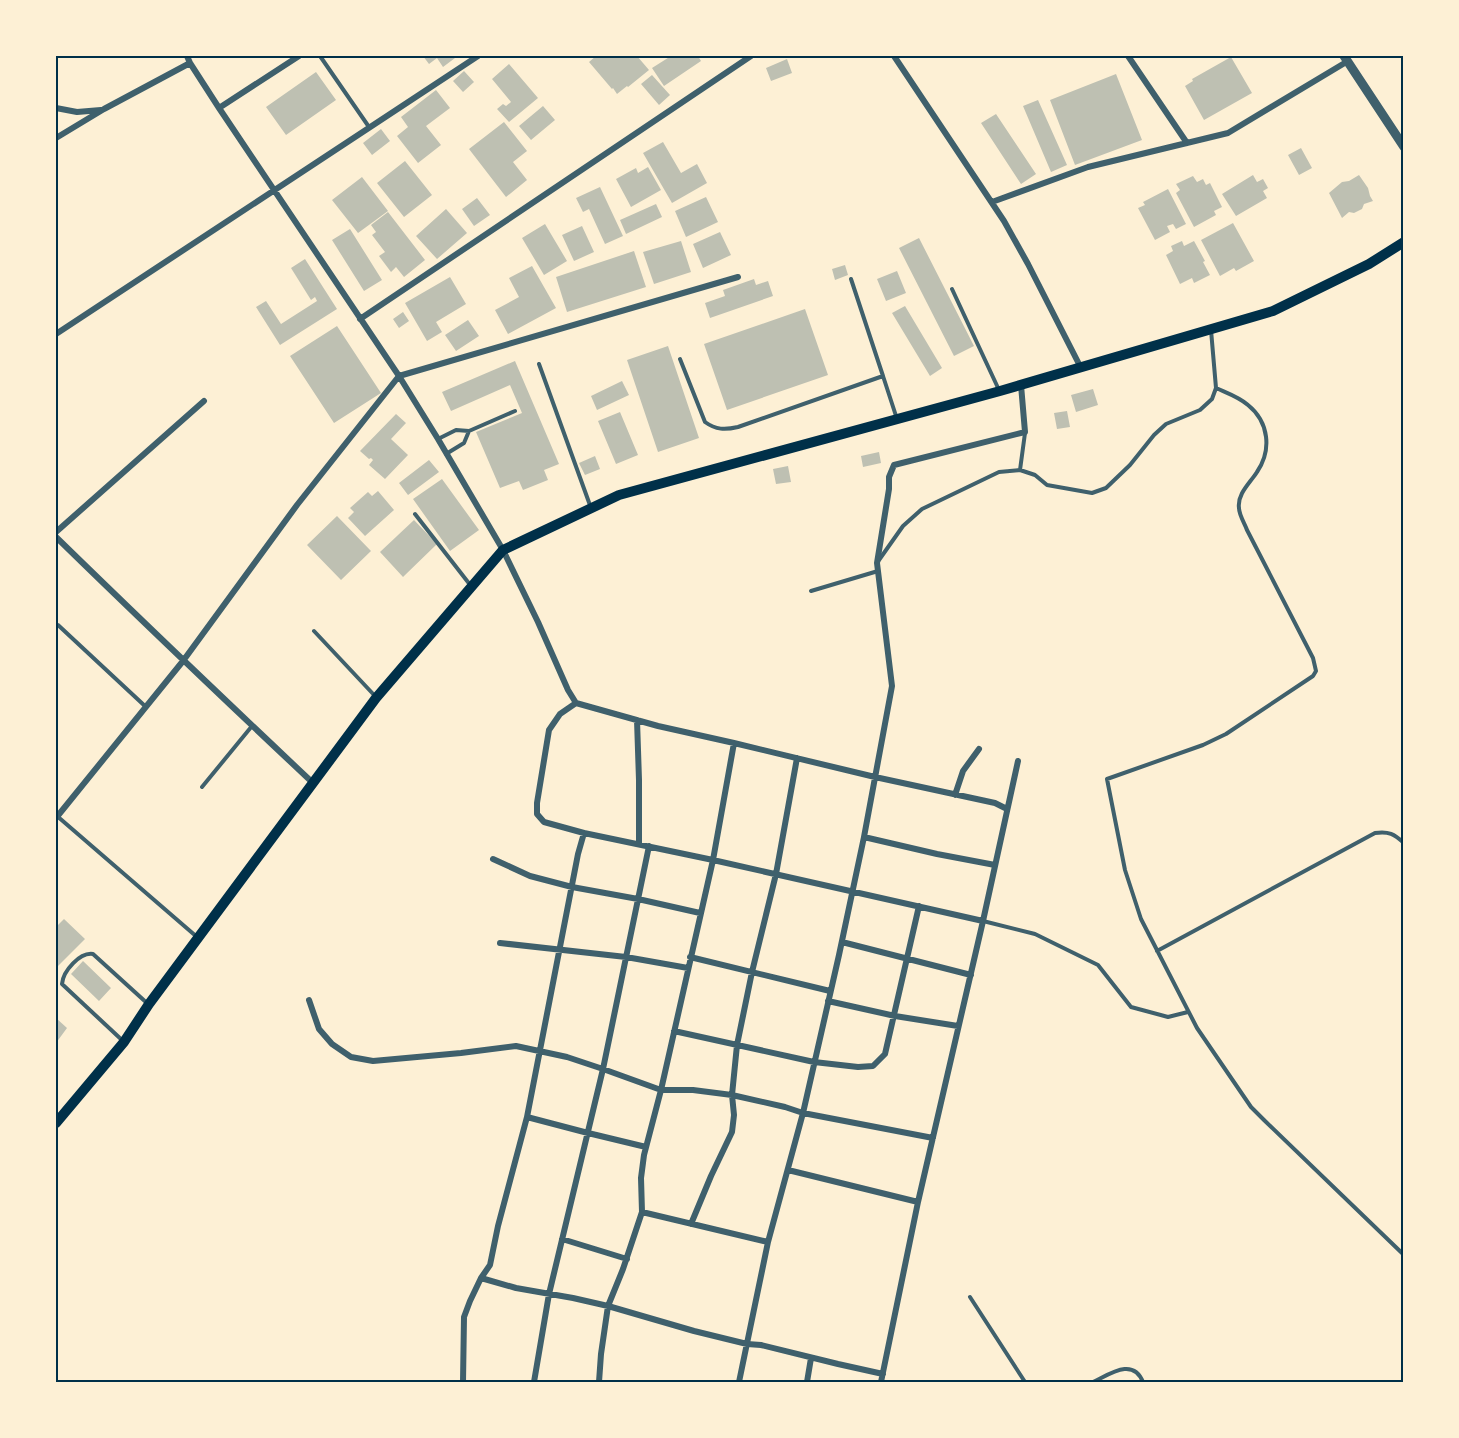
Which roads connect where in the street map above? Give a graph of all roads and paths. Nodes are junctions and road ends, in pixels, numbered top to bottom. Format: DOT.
graph roads {
  1 [pos="187,56"];
  2 [pos="299,56"];
  3 [pos="320,56"];
  4 [pos="478,56"];
  5 [pos="752,56"];
  6 [pos="894,56"];
  7 [pos="1128,56"];
  8 [pos="1346,58"];
  9 [pos="190,63"];
  10 [pos="56,108"];
  11 [pos="219,108"];
  12 [pos="104,109"];
  13 [pos="369,128"];
  14 [pos="56,138"];
  15 [pos="1186,143"];
  16 [pos="1404,147"];
  17 [pos="274,190"];
  18 [pos="992,202"];
  19 [pos="1404,242"];
  20 [pos="738,277"];
  21 [pos="851,279"];
  22 [pos="952,289"];
  23 [pos="360,319"];
  24 [pos="1211,329"];
  25 [pos="56,334"];
  26 [pos="680,359"];
  27 [pos="539,364"];
  28 [pos="1081,368"];
  29 [pos="399,376"];
  30 [pos="883,376"];
  31 [pos="1021,384"];
  32 [pos="1216,388"];
  33 [pos="1000,391"];
  34 [pos="204,401"];
  35 [pos="515,411"];
  36 [pos="897,419"];
  37 [pos="469,431"];
  38 [pos="1025,432"];
  39 [pos="438,439"];
  40 [pos="446,454"];
  41 [pos="1020,470"];
  42 [pos="591,508"];
  43 [pos="414,514"];
  44 [pos="56,532"];
  45 [pos="56,537"];
  46 [pos="503,550"];
  47 [pos="877,563"];
  48 [pos="879,570"];
  49 [pos="472,587"];
  50 [pos="811,591"];
  51 [pos="58,626"];
  52 [pos="314,631"];
  53 [pos="183,661"];
  54 [pos="376,698"];
  55 [pos="576,703"];
  56 [pos="146,706"];
  57 [pos="637,720"];
  58 [pos="252,726"];
  59 [pos="734,743"];
  60 [pos="979,749"];
  61 [pos="797,758"];
  62 [pos="1018,761"];
  63 [pos="875,777"];
  64 [pos="313,783"];
  65 [pos="202,787"];
  66 [pos="955,795"];
  67 [pos="1007,809"];
  68 [pos="56,817"];
  69 [pos="584,833"];
  70 [pos="864,837"];
  71 [pos="1404,843"];
  72 [pos="639,844"];
  73 [pos="649,846"];
  74 [pos="493,859"];
  75 [pos="712,860"];
  76 [pos="995,865"];
  77 [pos="776,874"];
  78 [pos="572,887"];
  79 [pos="853,892"];
  80 [pos="638,899"];
  81 [pos="920,906"];
  82 [pos="700,913"];
  83 [pos="983,921"];
  84 [pos="198,938"];
  85 [pos="842,942"];
  86 [pos="500,943"];
  87 [pos="561,949"];
  88 [pos="1157,951"];
  89 [pos="626,957"];
  90 [pos="690,957"];
  91 [pos="907,959"];
  92 [pos="688,968"];
  93 [pos="752,972"];
  94 [pos="970,975"];
  95 [pos="830,991"];
  96 [pos="309,1000"];
  97 [pos="828,1001"];
  98 [pos="149,1004"];
  99 [pos="1188,1012"];
  100 [pos="895,1016"];
  101 [pos="958,1026"];
  102 [pos="674,1031"];
  103 [pos="124,1042"];
  104 [pos="737,1045"];
  105 [pos="540,1052"];
  106 [pos="814,1062"];
  107 [pos="603,1069"];
  108 [pos="661,1090"];
  109 [pos="732,1095"];
  110 [pos="803,1113"];
  111 [pos="527,1117"];
  112 [pos="56,1124"];
  113 [pos="588,1133"];
  114 [pos="933,1138"];
  115 [pos="646,1147"];
  116 [pos="788,1170"];
  117 [pos="918,1202"];
  118 [pos="642,1212"];
  119 [pos="691,1224"];
  120 [pos="562,1239"];
  121 [pos="768,1242"];
  122 [pos="1404,1255"];
  123 [pos="627,1259"];
  124 [pos="481,1278"];
  125 [pos="549,1294"];
  126 [pos="969,1297"];
  127 [pos="608,1306"];
  128 [pos="747,1344"];
  129 [pos="811,1358"];
  130 [pos="883,1374"];
  131 [pos="463,1383"];
  132 [pos="534,1383"];
  133 [pos="599,1383"];
  134 [pos="739,1383"];
  135 [pos="807,1383"];
  136 [pos="881,1383"];
  137 [pos="1025,1383"];
  138 [pos="1093,1383"];
  139 [pos="1143,1383"];
  1 -- 9 [label="street"];
  2 -- 11 [label="street"];
  3 -- 13 [label="lane"];
  4 -- 13 [label="street"];
  5 -- 23 [label="street"];
  6 -- 18 [label="street"];
  7 -- 15 [label="street"];
  8 -- 15 [label="street"];
  8 -- 16 [label="street"];
  9 -- 11 [label="street"];
  9 -- 12 [label="street"];
  10 -- 12 [label="street"];
  11 -- 17 [label="street"];
  12 -- 14 [label="street"];
  13 -- 17 [label="street"];
  15 -- 18 [label="street"];
  17 -- 23 [label="street"];
  17 -- 25 [label="street"];
  18 -- 28 [label="street"];
  19 -- 24 [label="main road"];
  20 -- 29 [label="street"];
  21 -- 30 [label="lane"];
  22 -- 33 [label="lane"];
  23 -- 29 [label="street"];
  24 -- 28 [label="main road"];
  24 -- 32 [label="lane"];
  26 -- 30 [label="lane"];
  27 -- 42 [label="lane"];
  28 -- 31 [label="main road"];
  29 -- 39 [label="street"];
  29 -- 53 [label="street"];
  30 -- 36 [label="lane"];
  31 -- 33 [label="main road"];
  31 -- 38 [label="street"];
  32 -- 41 [label="lane"];
  32 -- 88 [label="lane"];
  33 -- 36 [label="main road"];
  34 -- 44 [label="street"];
  35 -- 37 [label="lane"];
  36 -- 42 [label="main road"];
  37 -- 39 [label="lane"];
  37 -- 40 [label="lane"];
  38 -- 41 [label="lane"];
  38 -- 47 [label="street"];
  39 -- 40 [label="street"];
  40 -- 46 [label="street"];
  41 -- 47 [label="lane"];
  42 -- 46 [label="main road"];
  43 -- 49 [label="lane"];
  45 -- 53 [label="street"];
  46 -- 49 [label="main road"];
  46 -- 55 [label="street"];
  47 -- 48 [label="street"];
  48 -- 50 [label="lane"];
  48 -- 63 [label="street"];
  49 -- 54 [label="main road"];
  51 -- 56 [label="lane"];
  52 -- 54 [label="lane"];
  53 -- 56 [label="street"];
  53 -- 58 [label="street"];
  54 -- 64 [label="main road"];
  55 -- 57 [label="street"];
  55 -- 69 [label="street"];
  56 -- 68 [label="street"];
  57 -- 59 [label="street"];
  57 -- 72 [label="street"];
  58 -- 64 [label="street"];
  58 -- 65 [label="lane"];
  59 -- 61 [label="street"];
  59 -- 75 [label="street"];
  60 -- 66 [label="street"];
  61 -- 63 [label="street"];
  61 -- 77 [label="street"];
  62 -- 67 [label="street"];
  63 -- 66 [label="street"];
  63 -- 70 [label="street"];
  64 -- 84 [label="main road"];
  66 -- 67 [label="street"];
  67 -- 76 [label="street"];
  68 -- 84 [label="lane"];
  69 -- 72 [label="street"];
  69 -- 78 [label="street"];
  70 -- 76 [label="street"];
  70 -- 79 [label="street"];
  71 -- 88 [label="lane"];
  72 -- 73 [label="street"];
  73 -- 75 [label="street"];
  73 -- 80 [label="street"];
  74 -- 78 [label="street"];
  75 -- 77 [label="street"];
  75 -- 82 [label="street"];
  76 -- 83 [label="street"];
  77 -- 79 [label="street"];
  77 -- 93 [label="street"];
  78 -- 80 [label="street"];
  78 -- 87 [label="street"];
  79 -- 81 [label="street"];
  79 -- 85 [label="street"];
  80 -- 82 [label="street"];
  80 -- 89 [label="street"];
  81 -- 83 [label="street"];
  81 -- 91 [label="street"];
  82 -- 90 [label="street"];
  83 -- 94 [label="street"];
  83 -- 99 [label="lane"];
  84 -- 98 [label="main road"];
  85 -- 91 [label="street"];
  85 -- 95 [label="street"];
  86 -- 87 [label="street"];
  87 -- 89 [label="street"];
  87 -- 105 [label="street"];
  88 -- 99 [label="lane"];
  89 -- 92 [label="street"];
  89 -- 107 [label="street"];
  90 -- 92 [label="street"];
  90 -- 93 [label="street"];
  91 -- 94 [label="street"];
  91 -- 100 [label="street"];
  92 -- 102 [label="street"];
  93 -- 95 [label="street"];
  93 -- 104 [label="street"];
  94 -- 101 [label="street"];
  95 -- 97 [label="street"];
  96 -- 105 [label="street"];
  97 -- 100 [label="street"];
  97 -- 106 [label="street"];
  98 -- 103 [label="main road"];
  98 -- 103 [label="lane"];
  99 -- 122 [label="lane"];
  100 -- 101 [label="street"];
  100 -- 106 [label="street"];
  101 -- 114 [label="street"];
  102 -- 104 [label="street"];
  102 -- 108 [label="street"];
  103 -- 112 [label="main road"];
  104 -- 106 [label="street"];
  104 -- 109 [label="street"];
  105 -- 107 [label="street"];
  105 -- 111 [label="street"];
  106 -- 110 [label="street"];
  107 -- 108 [label="street"];
  107 -- 113 [label="street"];
  108 -- 109 [label="street"];
  108 -- 115 [label="street"];
  109 -- 110 [label="street"];
  109 -- 119 [label="street"];
  110 -- 114 [label="street"];
  110 -- 116 [label="street"];
  111 -- 113 [label="street"];
  111 -- 124 [label="street"];
  113 -- 115 [label="street"];
  113 -- 120 [label="street"];
  114 -- 117 [label="street"];
  115 -- 118 [label="street"];
  116 -- 117 [label="street"];
  116 -- 121 [label="street"];
  117 -- 130 [label="street"];
  118 -- 119 [label="street"];
  118 -- 123 [label="street"];
  119 -- 121 [label="street"];
  120 -- 123 [label="street"];
  120 -- 125 [label="street"];
  121 -- 128 [label="street"];
  123 -- 127 [label="street"];
  124 -- 125 [label="street"];
  124 -- 131 [label="street"];
  125 -- 127 [label="street"];
  125 -- 132 [label="street"];
  126 -- 137 [label="lane"];
  127 -- 128 [label="street"];
  127 -- 133 [label="street"];
  128 -- 129 [label="street"];
  128 -- 134 [label="street"];
  129 -- 130 [label="street"];
  129 -- 135 [label="street"];
  130 -- 136 [label="street"];
  138 -- 139 [label="lane"];
}
